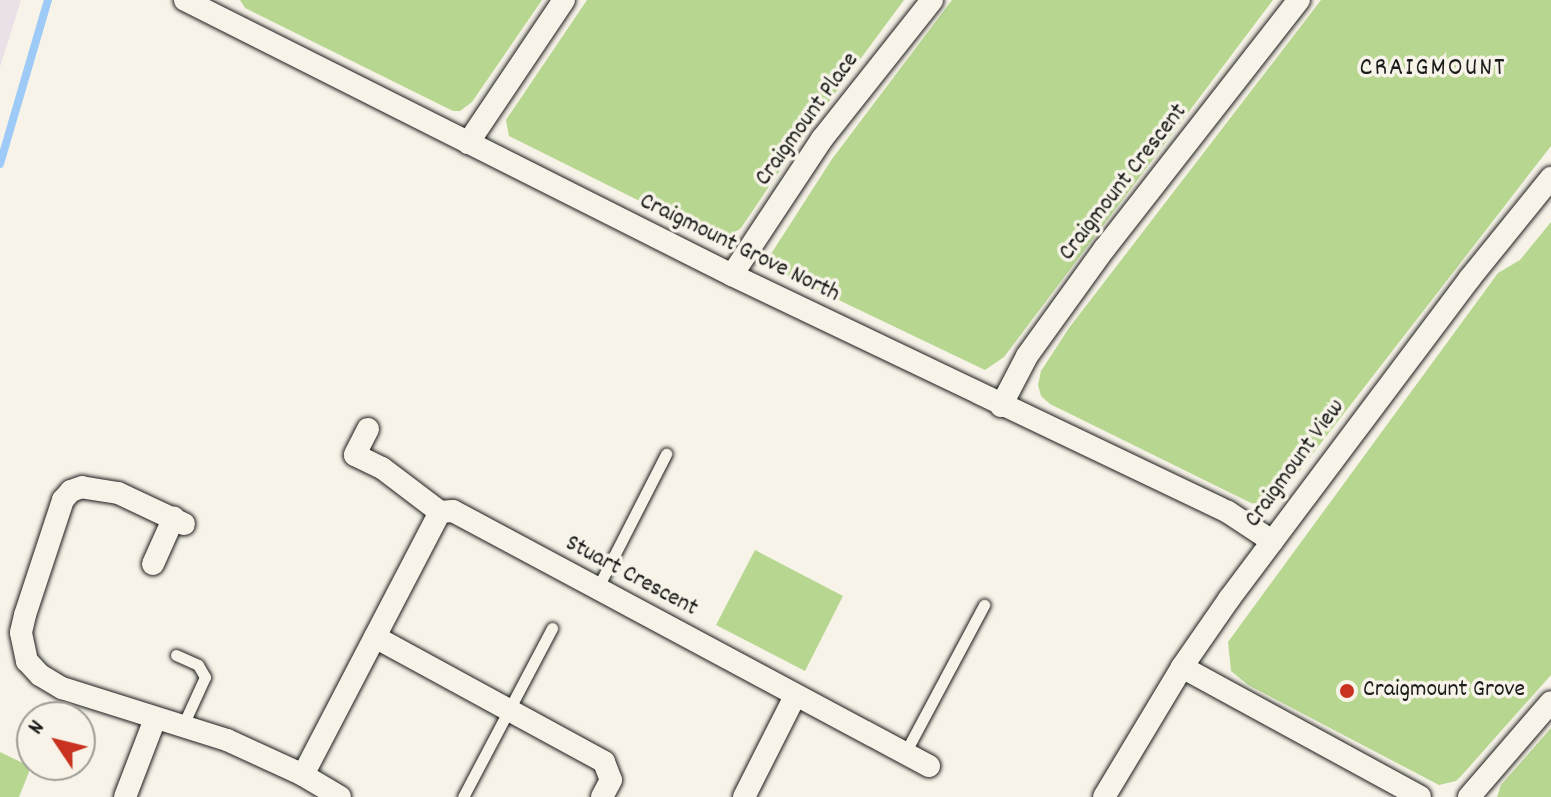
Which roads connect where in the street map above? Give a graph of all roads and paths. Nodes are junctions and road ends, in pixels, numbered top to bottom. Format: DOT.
graph roads {
  1 [pos="185,0"];
  2 [pos="564,0"];
  3 [pos="932,0"];
  4 [pos="1299,0"];
  5 [pos="212,6"];
  6 [pos="468,143"];
  7 [pos="1551,178"];
  8 [pos="732,275"];
  9 [pos="1001,406"];
  10 [pos="368,429"];
  11 [pos="666,454"];
  12 [pos="440,512"];
  13 [pos="1272,541"];
  14 [pos="153,564"];
  15 [pos="597,589"];
  16 [pos="984,605"];
  17 [pos="552,628"];
  18 [pos="375,637"];
  19 [pos="176,655"];
  20 [pos="1182,667"];
  21 [pos="795,696"];
  22 [pos="1551,702"];
  23 [pos="509,711"];
  24 [pos="155,719"];
  25 [pos="183,725"];
  26 [pos="905,753"];
  27 [pos="929,766"];
  28 [pos="303,775"];
  29 [pos="125,797"];
  30 [pos="340,797"];
  31 [pos="463,797"];
  32 [pos="602,797"];
  33 [pos="744,797"];
  34 [pos="1104,797"];
  35 [pos="1420,797"];
  36 [pos="1469,797"];
  1 -- 5 [label="street, Craigmount Grove North"];
  2 -- 6 [label="street"];
  3 -- 8 [label="street, Craigmount Place"];
  4 -- 9 [label="street, Craigmount Crescent"];
  5 -- 6 [label="street, Craigmount Grove North"];
  6 -- 8 [label="street, Craigmount Grove North"];
  7 -- 13 [label="street, Craigmount View"];
  8 -- 9 [label="street, Craigmount Grove North"];
  9 -- 13 [label="street, Craigmount Grove North"];
  10 -- 12 [label="street, Stuart Crescent"];
  11 -- 15 [label="lane"];
  12 -- 15 [label="street, Stuart Crescent"];
  12 -- 18 [label="street"];
  13 -- 20 [label="street, Craigmount View"];
  14 -- 24 [label="street"];
  15 -- 21 [label="street, Stuart Crescent"];
  16 -- 26 [label="lane"];
  17 -- 23 [label="lane"];
  18 -- 23 [label="street"];
  18 -- 28 [label="street"];
  19 -- 25 [label="lane"];
  20 -- 34 [label="street, Craigmount View"];
  20 -- 35 [label="street"];
  21 -- 26 [label="street, Stuart Crescent"];
  21 -- 33 [label="street"];
  22 -- 36 [label="street"];
  23 -- 31 [label="lane"];
  23 -- 32 [label="street"];
  24 -- 25 [label="street"];
  24 -- 29 [label="street"];
  25 -- 28 [label="street"];
  26 -- 27 [label="street, Stuart Crescent"];
  28 -- 30 [label="street"];
}
